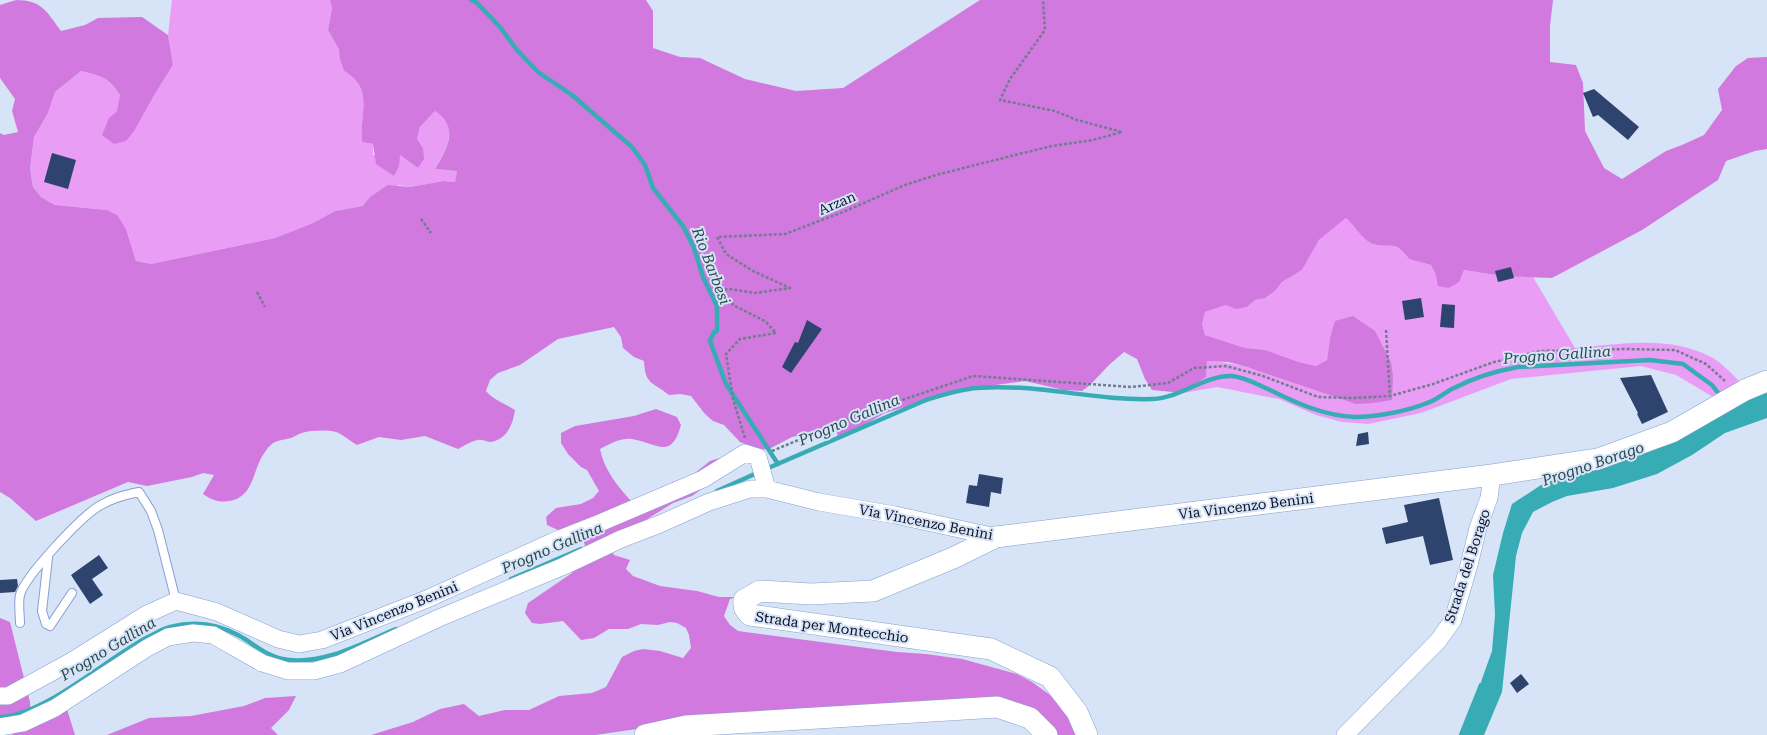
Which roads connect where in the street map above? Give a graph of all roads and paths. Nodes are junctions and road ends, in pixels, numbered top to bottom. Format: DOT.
graph roads {
  1 [pos="1043,0"];
  2 [pos="421,219"];
  3 [pos="431,233"];
  4 [pos="257,292"];
  5 [pos="265,307"];
  6 [pos="1386,330"];
  7 [pos="1767,381"];
  8 [pos="1390,396"];
  9 [pos="1728,399"];
  10 [pos="753,456"];
  11 [pos="1492,476"];
  12 [pos="766,485"];
  13 [pos="996,537"];
  14 [pos="48,557"];
  15 [pos="72,593"];
  16 [pos="176,601"];
  17 [pos="20,622"];
  18 [pos="0,696"];
  19 [pos="0,727"];
  20 [pos="645,735"];
  21 [pos="1047,735"];
  22 [pos="1087,735"];
  23 [pos="1345,735"];
  1 -- 10 [label="path, Arzan"];
  2 -- 3 [label="path"];
  4 -- 5 [label="path"];
  6 -- 8 [label="path"];
  7 -- 9 [label="street, Via Vincenzo Benini"];
  8 -- 9 [label="path"];
  8 -- 10 [label="path"];
  9 -- 11 [label="street, Via Vincenzo Benini"];
  10 -- 12 [label="street"];
  10 -- 16 [label="street, Via Vincenzo Benini"];
  11 -- 13 [label="street, Via Vincenzo Benini"];
  11 -- 23 [label="street, Strada del Borago"];
  12 -- 13 [label="street, Via Vincenzo Benini"];
  12 -- 19 [label="street, Via Vincenzo Benini"];
  13 -- 22 [label="street, Strada per Montecchio"];
  14 -- 15 [label="lane"];
  14 -- 16 [label="lane"];
  14 -- 17 [label="lane"];
  16 -- 18 [label="street"];
  20 -- 21 [label="street"];
}
